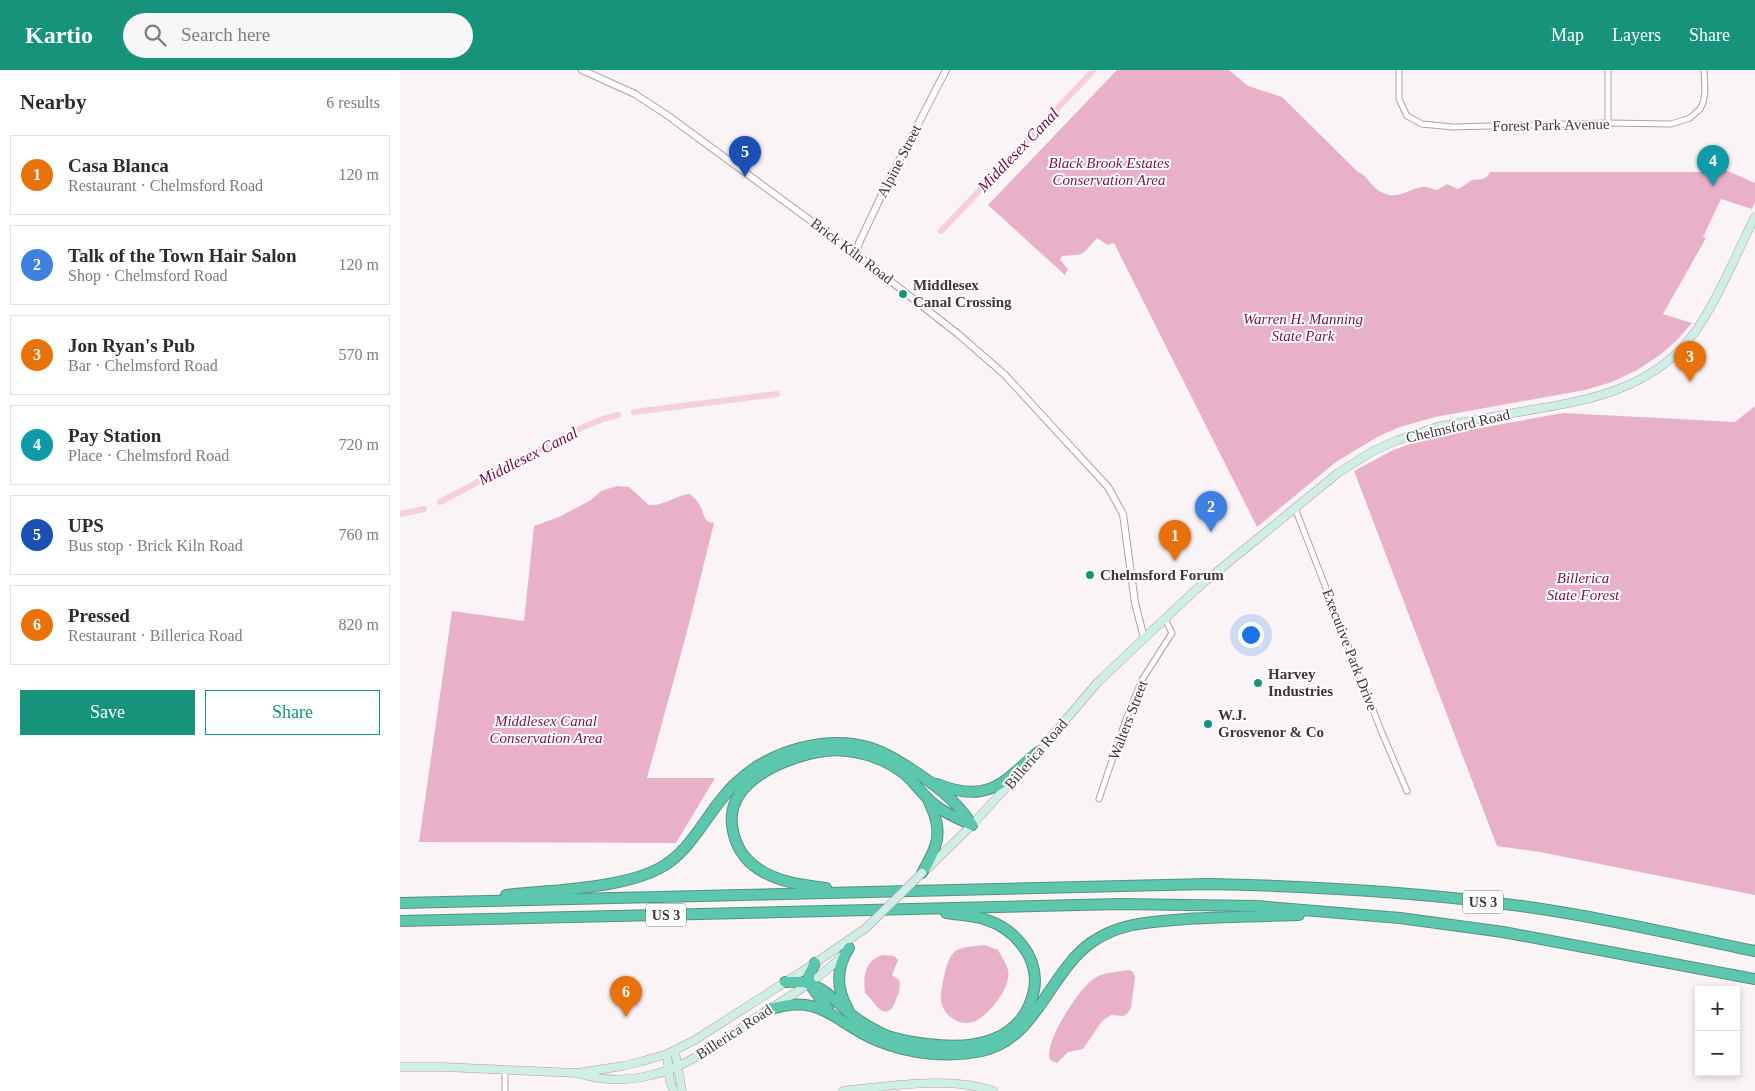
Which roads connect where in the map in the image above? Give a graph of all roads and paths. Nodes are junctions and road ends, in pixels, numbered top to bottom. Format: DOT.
graph roads {
  1 [pos="582,70"];
  2 [pos="946,70"];
  3 [pos="1399,70"];
  4 [pos="1608,70"];
  5 [pos="1704,70"];
  6 [pos="1608,123"];
  7 [pos="1755,217"];
  8 [pos="856,254"];
  9 [pos="1296,508"];
  10 [pos="1165,619"];
  11 [pos="1144,638"];
  12 [pos="1097,683"];
  13 [pos="1038,752"];
  14 [pos="925,779"];
  15 [pos="1407,791"];
  16 [pos="926,797"];
  17 [pos="1100,799"];
  18 [pos="972,825"];
  19 [pos="922,873"];
  20 [pos="862,892"];
  21 [pos="422,903"];
  22 [pos="400,904"];
  23 [pos="903,910"];
  24 [pos="1345,913"];
  25 [pos="400,922"];
  26 [pos="866,928"];
  27 [pos="849,948"];
  28 [pos="1755,951"];
  29 [pos="815,964"];
  30 [pos="1755,979"];
  31 [pos="785,982"];
  32 [pos="809,983"];
  33 [pos="768,1010"];
  34 [pos="852,1016"];
  35 [pos="838,1018"];
  36 [pos="675,1050"];
  37 [pos="667,1054"];
  38 [pos="678,1066"];
  39 [pos="400,1067"];
  40 [pos="505,1070"];
  41 [pos="669,1070"];
  42 [pos="576,1073"];
  43 [pos="505,1091"];
  44 [pos="674,1091"];
  45 [pos="682,1091"];
  46 [pos="843,1091"];
  47 [pos="993,1091"];
  1 -- 8 [label="street, Brick Kiln Road"];
  2 -- 8 [label="street, Alpine Street"];
  3 -- 6 [label="street, Forest Park Avenue"];
  4 -- 6 [label="street"];
  5 -- 6 [label="street, Forest Park Avenue"];
  7 -- 9 [label="main road, Chelmsford Road"];
  8 -- 11 [label="street, Brick Kiln Road"];
  9 -- 10 [label="main road, Chelmsford Road"];
  9 -- 15 [label="street, Executive Park Drive"];
  10 -- 11 [label="main road, Chelmsford Road"];
  10 -- 17 [label="street, Walters Street"];
  11 -- 12 [label="main road, Chelmsford Road"];
  12 -- 13 [label="main road, Billerica Road"];
  13 -- 14 [label="highway"];
  13 -- 18 [label="main road, Billerica Road"];
  14 -- 18 [label="highway"];
  14 -- 21 [label="highway"];
  16 -- 18 [label="highway"];
  16 -- 19 [label="highway"];
  16 -- 20 [label="highway"];
  18 -- 19 [label="main road, Billerica Road"];
  19 -- 26 [label="main road, Billerica Road, bridge"];
  20 -- 21 [label="highway, US 3"];
  20 -- 28 [label="highway, US 3"];
  21 -- 22 [label="highway, US 3"];
  23 -- 24 [label="highway, US 3"];
  23 -- 25 [label="highway, US 3"];
  23 -- 34 [label="highway"];
  24 -- 30 [label="highway, US 3"];
  24 -- 35 [label="highway"];
  26 -- 27 [label="main road, Billerica Road"];
  26 -- 29 [label="main road, Billerica Road"];
  27 -- 32 [label="main road, Billerica Road"];
  27 -- 34 [label="highway"];
  29 -- 31 [label="main road, Billerica Road"];
  29 -- 32 [label="highway"];
  31 -- 32 [label="highway"];
  31 -- 36 [label="main road, Billerica Road"];
  32 -- 33 [label="main road, Billerica Road"];
  32 -- 34 [label="highway"];
  32 -- 35 [label="highway"];
  33 -- 35 [label="highway"];
  33 -- 38 [label="main road, Billerica Road"];
  36 -- 37 [label="main road, Billerica Road"];
  36 -- 38 [label="main road"];
  37 -- 41 [label="main road"];
  37 -- 42 [label="main road, Billerica Road"];
  38 -- 41 [label="main road, Billerica Road"];
  38 -- 45 [label="main road"];
  39 -- 40 [label="main road, Billerica Road"];
  40 -- 42 [label="main road, Billerica Road"];
  40 -- 43 [label="street"];
  41 -- 42 [label="main road, Billerica Road"];
  41 -- 44 [label="main road"];
  46 -- 47 [label="main road"];
}
